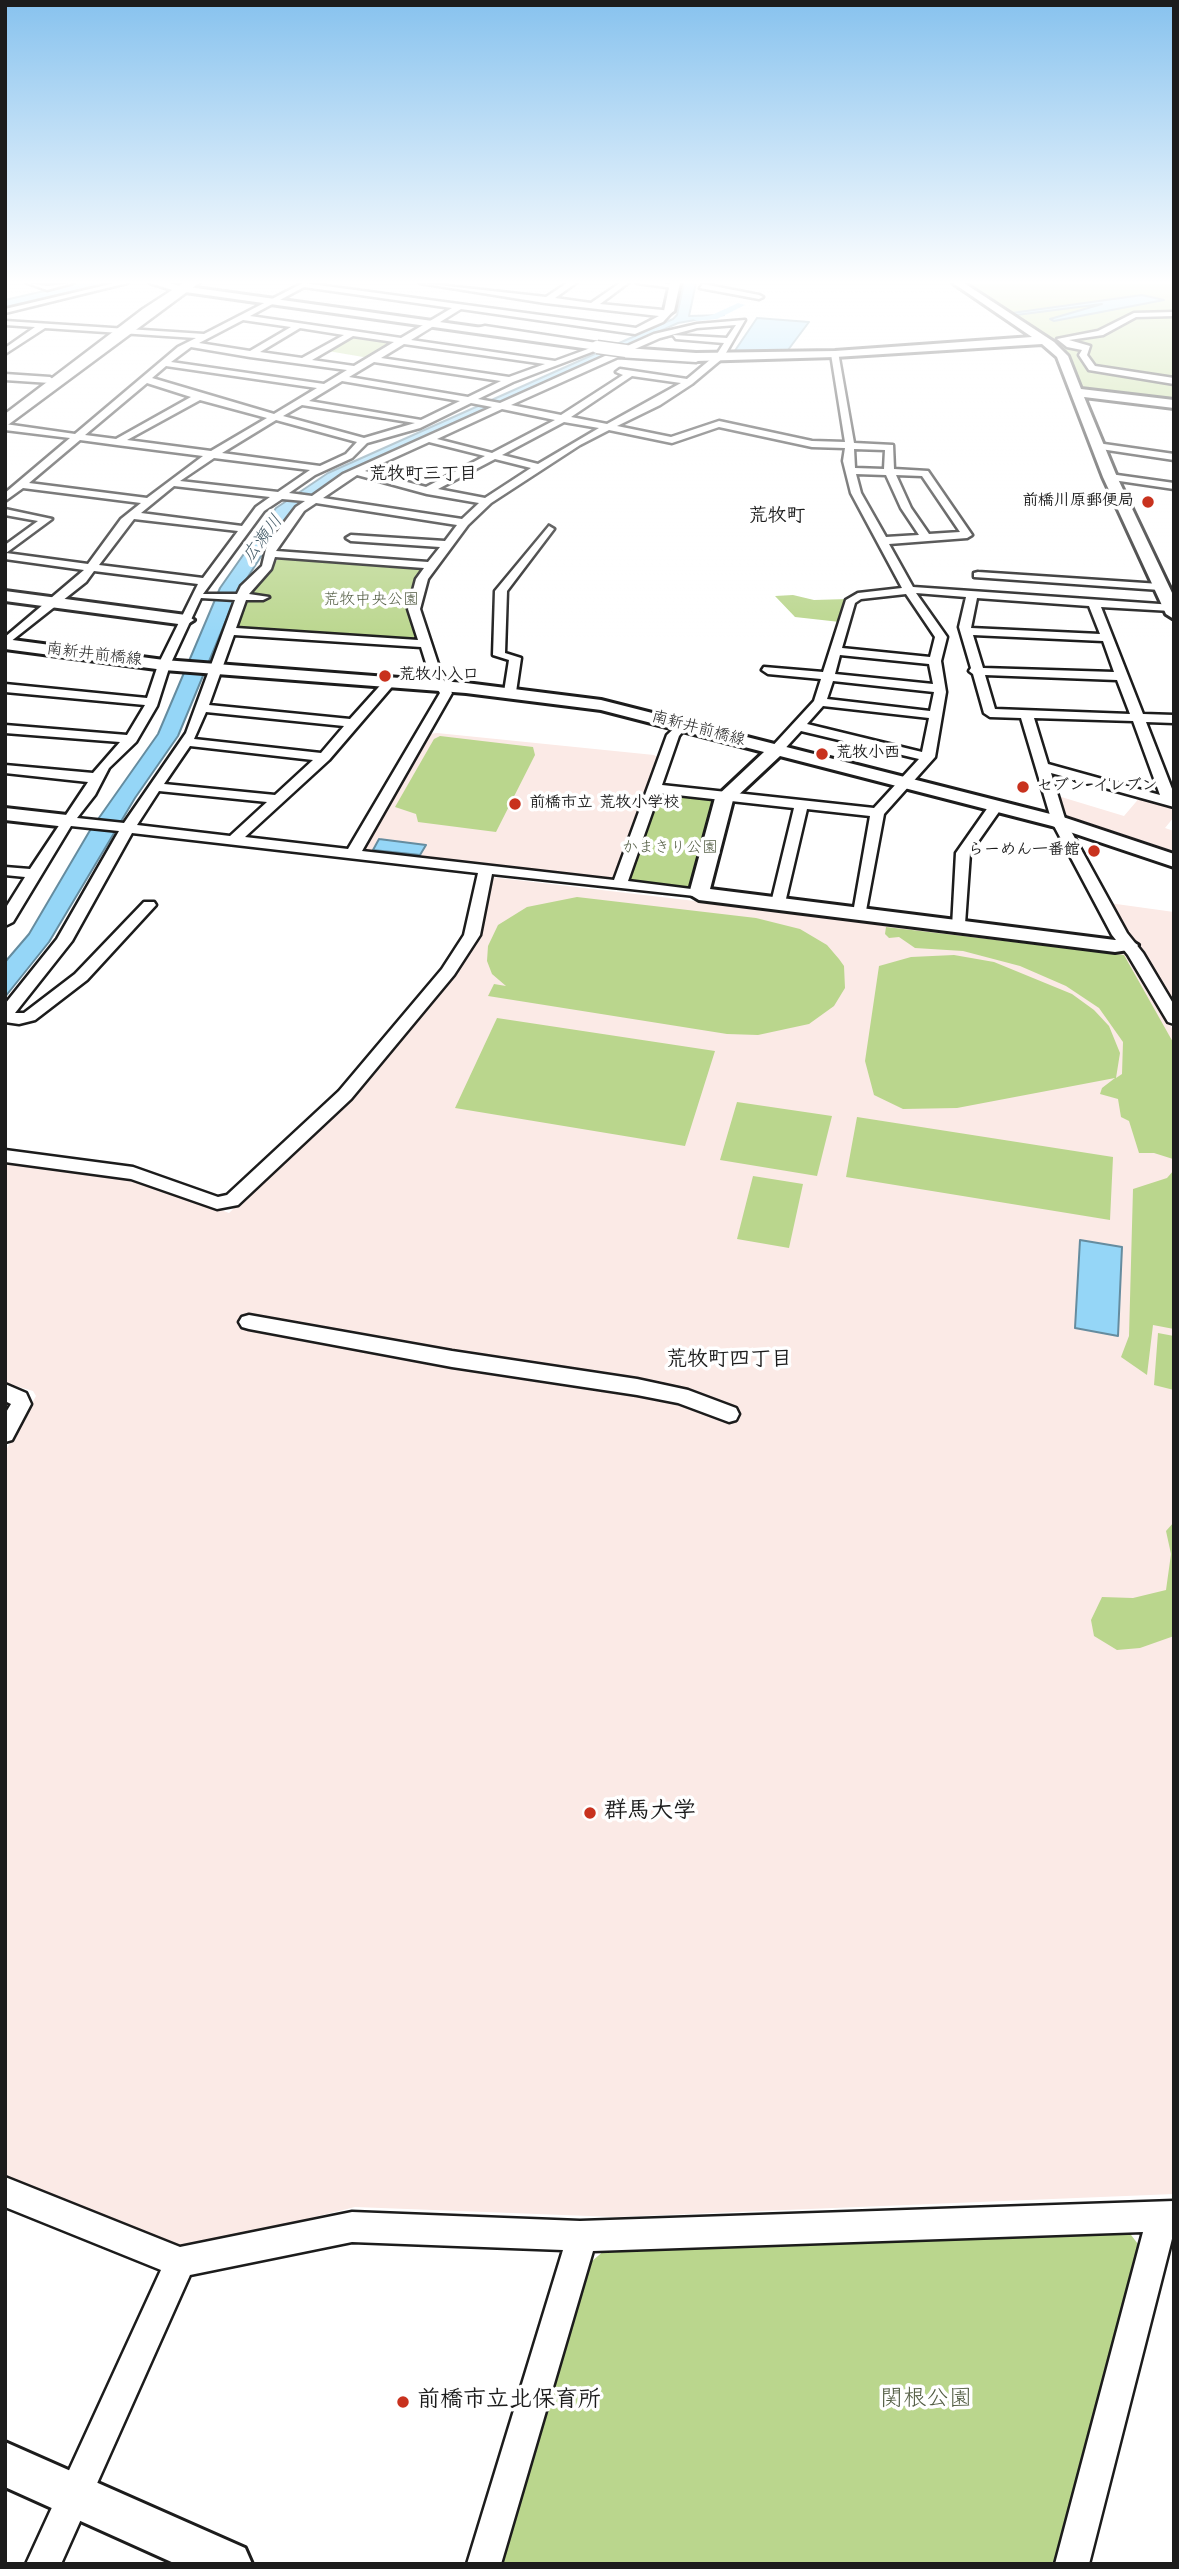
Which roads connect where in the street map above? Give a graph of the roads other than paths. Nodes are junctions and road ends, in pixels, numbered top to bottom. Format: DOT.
graph roads {
  1 [pos="20,403"];
  2 [pos="31,403"];
  3 [pos="117,403"];
  4 [pos="187,403"];
  5 [pos="221,403"];
  6 [pos="299,403"];
  7 [pos="306,403"];
  8 [pos="475,403"];
  9 [pos="481,403"];
  10 [pos="504,403"];
  11 [pos="586,403"];
  12 [pos="657,403"];
  13 [pos="843,403"];
  14 [pos="1080,403"];
  15 [pos="497,406"];
  16 [pos="5,414"];
  17 [pos="275,417"];
  18 [pos="562,419"];
  19 [pos="425,422"];
  20 [pos="5,425"];
  21 [pos="610,426"];
  22 [pos="79,435"];
  23 [pos="427,439"];
  24 [pos="364,441"];
  25 [pos="117,442"];
  26 [pos="850,445"];
  27 [pos="1097,446"];
  28 [pos="211,455"];
  29 [pos="496,457"];
  30 [pos="1174,457"];
  31 [pos="538,467"];
  32 [pos="321,469"];
  33 [pos="851,471"];
  34 [pos="356,472"];
  35 [pos="890,472"];
  36 [pos="1110,477"];
  37 [pos="172,482"];
  38 [pos="21,485"];
  39 [pos="1173,485"];
  40 [pos="427,491"];
  41 [pos="279,495"];
  42 [pos="5,498"];
  43 [pos="313,499"];
  44 [pos="149,501"];
  45 [pos="487,501"];
  46 [pos="373,508"];
  47 [pos="5,512"];
  48 [pos="131,515"];
  49 [pos="464,523"];
  50 [pos="245,529"];
  51 [pos="549,529"];
  52 [pos="926,537"];
  53 [pos="351,538"];
  54 [pos="881,541"];
  55 [pos="447,544"];
  56 [pos="5,550"];
  57 [pos="271,555"];
  58 [pos="5,556"];
  59 [pos="337,558"];
  60 [pos="431,565"];
  61 [pos="94,567"];
  62 [pos="978,575"];
  63 [pos="206,582"];
  64 [pos="1160,587"];
  65 [pos="909,590"];
  66 [pos="972,595"];
  67 [pos="5,596"];
  68 [pos="210,597"];
  69 [pos="239,597"];
  70 [pos="263,597"];
  71 [pos="55,603"];
  72 [pos="1094,603"];
  73 [pos="1173,610"];
  74 [pos="186,620"];
  75 [pos="230,631"];
  76 [pos="966,631"];
  77 [pos="1107,638"];
  78 [pos="5,643"];
  79 [pos="425,644"];
  80 [pos="835,651"];
  81 [pos="935,662"];
  82 [pos="164,665"];
  83 [pos="213,669"];
  84 [pos="768,670"];
  85 [pos="975,671"];
  86 [pos="1121,676"];
  87 [pos="828,677"];
  88 [pos="390,682"];
  89 [pos="444,686"];
  90 [pos="5,688"];
  91 [pos="940,688"];
  92 [pos="510,692"];
  93 [pos="152,702"];
  94 [pos="820,702"];
  95 [pos="201,708"];
  96 [pos="1027,715"];
  97 [pos="1137,718"];
  98 [pos="1174,719"];
  99 [pos="934,722"];
  100 [pos="351,723"];
  101 [pos="682,725"];
  102 [pos="798,726"];
  103 [pos="5,729"];
  104 [pos="131,739"];
  105 [pos="186,742"];
  106 [pos="775,751"];
  107 [pos="324,757"];
  108 [pos="928,757"];
  109 [pos="1043,767"];
  110 [pos="5,769"];
  111 [pos="97,776"];
  112 [pos="905,785"];
  113 [pos="156,787"];
  114 [pos="654,788"];
  115 [pos="726,794"];
  116 [pos="275,799"];
  117 [pos="1169,802"];
  118 [pos="802,803"];
  119 [pos="996,806"];
  120 [pos="877,813"];
  121 [pos="5,814"];
  122 [pos="67,821"];
  123 [pos="1059,822"];
  124 [pos="124,829"];
  125 [pos="233,840"];
  126 [pos="352,855"];
  127 [pos="1174,861"];
  128 [pos="5,871"];
  129 [pos="485,872"];
  130 [pos="35,874"];
  131 [pos="619,886"];
  132 [pos="699,894"];
  133 [pos="778,903"];
  134 [pos="149,905"];
  135 [pos="860,913"];
  136 [pos="5,922"];
  137 [pos="957,924"];
  138 [pos="1128,945"];
  139 [pos="5,1016"];
  140 [pos="1174,1019"];
  141 [pos="5,1156"];
  142 [pos="249,1322"];
  143 [pos="5,1392"];
  144 [pos="729,1414"];
  145 [pos="5,1434"];
  146 [pos="5,2192"];
  147 [pos="1168,2216"];
  148 [pos="580,2236"];
  149 [pos="180,2262"];
  150 [pos="5,2464"];
  151 [pos="75,2495"];
  152 [pos="43,2564"];
  153 [pos="229,2564"];
  154 [pos="484,2564"];
  155 [pos="1072,2564"];
  1 -- 16 [label="highway"];
  2 -- 20 [label="highway"];
  3 -- 22 [label="street"];
  4 -- 25 [label="street"];
  5 -- 17 [label="street"];
  6 -- 17 [label="street"];
  7 -- 19 [label="street"];
  8 -- 19 [label="street"];
  9 -- 15 [label="street"];
  10 -- 15 [label="street"];
  11 -- 18 [label="street"];
  12 -- 21 [label="street"];
  13 -- 26 [label="street"];
  14 -- 27 [label="street"];
  15 -- 18 [label="street"];
  15 -- 23 [label="street"];
  17 -- 24 [label="street"];
  17 -- 28 [label="street"];
  18 -- 21 [label="street"];
  18 -- 29 [label="street"];
  19 -- 24 [label="street"];
  20 -- 22 [label="street"];
  21 -- 26 [label="street"];
  21 -- 31 [label="street"];
  22 -- 25 [label="street"];
  22 -- 38 [label="street"];
  23 -- 29 [label="street"];
  23 -- 34 [label="street"];
  24 -- 32 [label="street"];
  25 -- 28 [label="street"];
  26 -- 33 [label="street"];
  26 -- 35 [label="street"];
  27 -- 30 [label="street"];
  27 -- 36 [label="street"];
  28 -- 32 [label="street"];
  28 -- 37 [label="street"];
  29 -- 31 [label="street"];
  29 -- 40 [label="street"];
  31 -- 45 [label="street"];
  32 -- 41 [label="street"];
  33 -- 35 [label="street"];
  33 -- 54 [label="street"];
  34 -- 40 [label="street"];
  34 -- 43 [label="street"];
  35 -- 52 [label="street"];
  35 -- 52 [label="street"];
  36 -- 39 [label="street"];
  36 -- 64 [label="street"];
  37 -- 41 [label="street"];
  37 -- 44 [label="street"];
  38 -- 42 [label="street"];
  38 -- 44 [label="street"];
  40 -- 45 [label="street"];
  41 -- 43 [label="street"];
  41 -- 50 [label="street"];
  43 -- 46 [label="street"];
  43 -- 57 [label="street"];
  44 -- 48 [label="street"];
  45 -- 49 [label="street"];
  46 -- 49 [label="street"];
  46 -- 53 [label="street"];
  47 -- 56 [label="street"];
  48 -- 50 [label="street"];
  48 -- 61 [label="street"];
  49 -- 55 [label="street"];
  50 -- 63 [label="street"];
  51 -- 92 [label="street"];
  52 -- 54 [label="street"];
  53 -- 55 [label="street"];
  53 -- 59 [label="street"];
  54 -- 65 [label="street"];
  55 -- 60 [label="street"];
  57 -- 59 [label="street"];
  57 -- 69 [label="street"];
  58 -- 61 [label="street"];
  59 -- 60 [label="street"];
  60 -- 79 [label="street"];
  61 -- 63 [label="street"];
  61 -- 71 [label="street"];
  62 -- 64 [label="street"];
  63 -- 74 [label="street"];
  64 -- 73 [label="street"];
  65 -- 66 [label="street"];
  65 -- 80 [label="street"];
  65 -- 81 [label="street"];
  66 -- 72 [label="street"];
  66 -- 76 [label="street"];
  67 -- 71 [label="street"];
  68 -- 69 [label="street"];
  69 -- 70 [label="street"];
  69 -- 75 [label="street"];
  71 -- 74 [label="street"];
  71 -- 78 [label="street"];
  72 -- 73 [label="street"];
  72 -- 77 [label="street"];
  74 -- 82 [label="street"];
  75 -- 79 [label="street"];
  75 -- 83 [label="street"];
  76 -- 77 [label="street"];
  76 -- 85 [label="street"];
  77 -- 86 [label="street"];
  78 -- 82 [label="street, 南新井前橋線"];
  79 -- 89 [label="street"];
  80 -- 81 [label="street"];
  80 -- 87 [label="street"];
  81 -- 91 [label="street"];
  82 -- 83 [label="street, 南新井前橋線"];
  82 -- 93 [label="street"];
  83 -- 88 [label="street, 南新井前橋線"];
  83 -- 95 [label="street"];
  84 -- 87 [label="street"];
  85 -- 86 [label="street"];
  85 -- 96 [label="street"];
  86 -- 97 [label="street"];
  87 -- 91 [label="street"];
  87 -- 94 [label="street"];
  88 -- 89 [label="street, 南新井前橋線"];
  88 -- 100 [label="street"];
  89 -- 92 [label="street, 南新井前橋線"];
  89 -- 126 [label="street"];
  90 -- 93 [label="street"];
  91 -- 99 [label="street"];
  92 -- 101 [label="street, 南新井前橋線"];
  93 -- 104 [label="street"];
  94 -- 99 [label="street"];
  94 -- 102 [label="street"];
  95 -- 100 [label="street"];
  95 -- 105 [label="street"];
  96 -- 97 [label="street"];
  96 -- 109 [label="street"];
  97 -- 98 [label="street"];
  97 -- 117 [label="street"];
  99 -- 108 [label="street"];
  100 -- 107 [label="street"];
  101 -- 106 [label="street, 南新井前橋線"];
  101 -- 114 [label="street"];
  102 -- 106 [label="street"];
  102 -- 108 [label="street"];
  103 -- 104 [label="street"];
  104 -- 111 [label="street"];
  105 -- 107 [label="street"];
  105 -- 113 [label="street"];
  106 -- 112 [label="street, 南新井前橋線"];
  106 -- 115 [label="street"];
  107 -- 116 [label="street"];
  108 -- 112 [label="street"];
  109 -- 117 [label="street"];
  109 -- 123 [label="street"];
  110 -- 111 [label="street"];
  111 -- 122 [label="street"];
  112 -- 119 [label="street, 南新井前橋線"];
  112 -- 120 [label="street"];
  113 -- 116 [label="street"];
  113 -- 124 [label="street"];
  114 -- 115 [label="street"];
  114 -- 131 [label="street"];
  115 -- 118 [label="street"];
  115 -- 132 [label="street"];
  116 -- 125 [label="street"];
  118 -- 120 [label="street"];
  118 -- 133 [label="street"];
  119 -- 123 [label="street, 南新井前橋線"];
  119 -- 137 [label="street"];
  120 -- 135 [label="street"];
  121 -- 122 [label="street"];
  122 -- 124 [label="street"];
  122 -- 130 [label="street"];
  123 -- 127 [label="street, 南新井前橋線"];
  123 -- 138 [label="street"];
  124 -- 125 [label="street"];
  124 -- 139 [label="street"];
  125 -- 126 [label="street"];
  126 -- 129 [label="street"];
  128 -- 130 [label="street"];
  129 -- 131 [label="street"];
  129 -- 141 [label="street"];
  130 -- 136 [label="street"];
  131 -- 132 [label="street"];
  132 -- 133 [label="street"];
  133 -- 135 [label="street"];
  134 -- 139 [label="street"];
  135 -- 137 [label="street"];
  137 -- 138 [label="street"];
  138 -- 140 [label="street"];
  142 -- 144 [label="street"];
  143 -- 145 [label="street"];
  146 -- 149 [label="street"];
  147 -- 148 [label="street"];
  147 -- 155 [label="street"];
  148 -- 149 [label="street"];
  148 -- 154 [label="street"];
  149 -- 151 [label="street"];
  150 -- 151 [label="street"];
  151 -- 152 [label="street"];
  151 -- 153 [label="street"];
}
